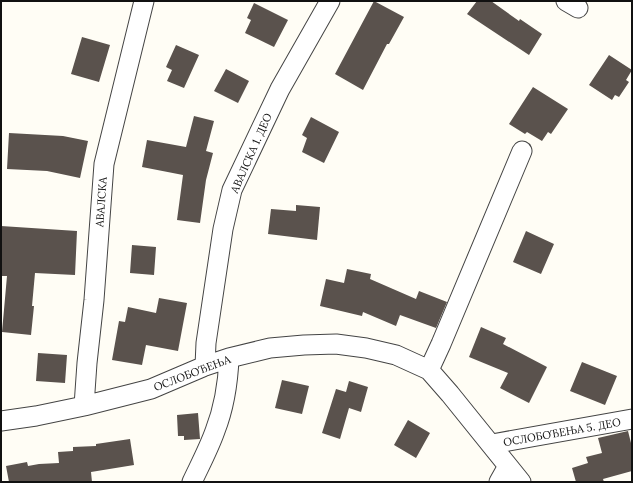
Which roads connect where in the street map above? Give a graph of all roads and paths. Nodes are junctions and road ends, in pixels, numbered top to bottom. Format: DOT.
graph roads {
  1 [pos="144,1"];
  2 [pos="330,1"];
  3 [pos="522,151"];
  4 [pos="229,358"];
  5 [pos="206,366"];
  6 [pos="429,370"];
  7 [pos="84,406"];
  8 [pos="632,419"];
  9 [pos="1,421"];
  10 [pos="492,444"];
  11 [pos="504,474"];
  12 [pos="192,482"];
  13 [pos="521,482"];
  1 -- 7 [label="street, АВАЛСКА"];
  2 -- 5 [label="street, АВАЛСКА 1. ДЕО"];
  3 -- 6 [label="street"];
  4 -- 5 [label="street, ОСЛОБОЂЕЊА"];
  4 -- 6 [label="street, ОСЛОБОЂЕЊА"];
  4 -- 12 [label="street"];
  5 -- 7 [label="street, ОСЛОБОЂЕЊА"];
  6 -- 10 [label="street, ОСЛОБОЂЕЊА"];
  7 -- 9 [label="street, ОСЛОБОЂЕЊА"];
  8 -- 10 [label="street, ОСЛОБОЂЕЊА 5. ДЕО"];
  10 -- 11 [label="street, ОСЛОБОЂЕЊА"];
  11 -- 13 [label="street, ОСЛОБОЂЕЊА"];
}
